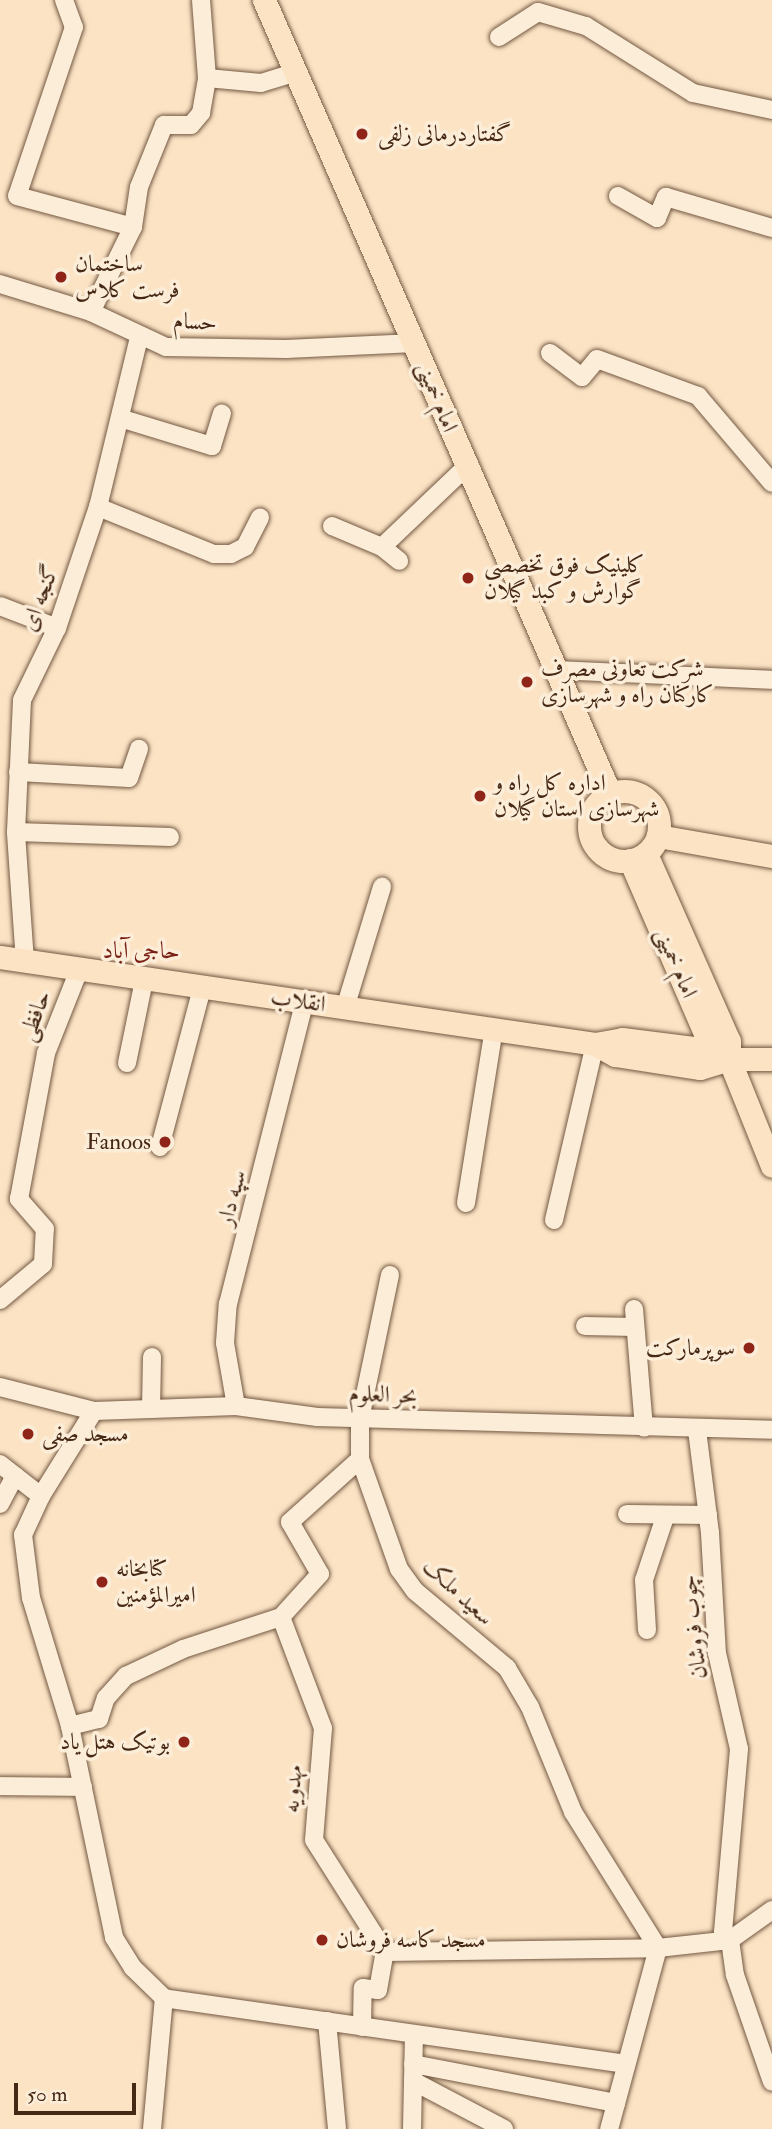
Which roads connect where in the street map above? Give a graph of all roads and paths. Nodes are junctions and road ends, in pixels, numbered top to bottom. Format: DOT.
graph roads {
  1 [pos="64,0"];
  2 [pos="201,0"];
  3 [pos="264,0"];
  4 [pos="499,37"];
  5 [pos="296,72"];
  6 [pos="207,78"];
  7 [pos="772,110"];
  8 [pos="618,196"];
  9 [pos="133,227"];
  10 [pos="772,228"];
  11 [pos="3,292"];
  12 [pos="91,312"];
  13 [pos="139,338"];
  14 [pos="407,344"];
  15 [pos="550,353"];
  16 [pos="222,413"];
  17 [pos="122,419"];
  18 [pos="466,467"];
  19 [pos="772,483"];
  20 [pos="98,507"];
  21 [pos="260,518"];
  22 [pos="332,526"];
  23 [pos="382,547"];
  24 [pos="399,561"];
  25 [pos="0,606"];
  26 [pos="57,628"];
  27 [pos="554,670"];
  28 [pos="772,680"];
  29 [pos="139,749"];
  30 [pos="18,772"];
  31 [pos="610,794"];
  32 [pos="8,806"];
  33 [pos="16,832"];
  34 [pos="170,837"];
  35 [pos="645,850"];
  36 [pos="771,856"];
  37 [pos="382,887"];
  38 [pos="0,957"];
  39 [pos="25,962"];
  40 [pos="79,970"];
  41 [pos="144,980"];
  42 [pos="202,988"];
  43 [pos="304,1003"];
  44 [pos="345,1007"];
  45 [pos="494,1029"];
  46 [pos="596,1044"];
  47 [pos="729,1059"];
  48 [pos="772,1059"];
  49 [pos="127,1063"];
  50 [pos="160,1147"];
  51 [pos="772,1166"];
  52 [pos="466,1203"];
  53 [pos="554,1220"];
  54 [pos="390,1275"];
  55 [pos="0,1300"];
  56 [pos="585,1326"];
  57 [pos="152,1357"];
  58 [pos="0,1387"];
  59 [pos="236,1406"];
  60 [pos="151,1409"];
  61 [pos="94,1411"];
  62 [pos="360,1419"];
  63 [pos="643,1428"];
  64 [pos="697,1430"];
  65 [pos="772,1430"];
  66 [pos="360,1459"];
  67 [pos="0,1464"];
  68 [pos="15,1476"];
  69 [pos="41,1496"];
  70 [pos="0,1504"];
  71 [pos="627,1514"];
  72 [pos="708,1514"];
  73 [pos="665,1517"];
  74 [pos="281,1618"];
  75 [pos="647,1630"];
  76 [pos="71,1726"];
  77 [pos="0,1786"];
  78 [pos="83,1787"];
  79 [pos="772,1910"];
  80 [pos="730,1940"];
  81 [pos="658,1948"];
  82 [pos="385,1952"];
  83 [pos="164,1998"];
  84 [pos="327,2021"];
  85 [pos="362,2026"];
  86 [pos="414,2034"];
  87 [pos="626,2064"];
  88 [pos="413,2072"];
  89 [pos="772,2082"];
  90 [pos="616,2103"];
  91 [pos="152,2129"];
  92 [pos="337,2129"];
  93 [pos="412,2129"];
  94 [pos="504,2129"];
  95 [pos="609,2129"];
  1 -- 9 [label="street"];
  2 -- 6 [label="street"];
  3 -- 5 [label="main road, امام خمینی"];
  4 -- 7 [label="street"];
  5 -- 6 [label="street"];
  5 -- 14 [label="main road, امام خمینی"];
  6 -- 9 [label="street"];
  8 -- 10 [label="street"];
  9 -- 12 [label="street"];
  11 -- 12 [label="street, حسام"];
  12 -- 13 [label="street, حسام"];
  13 -- 14 [label="street, حسام"];
  13 -- 17 [label="street, گنجه ای"];
  14 -- 18 [label="main road, امام خمینی"];
  15 -- 19 [label="street"];
  16 -- 17 [label="street"];
  17 -- 20 [label="street, گنجه ای"];
  18 -- 23 [label="street"];
  18 -- 27 [label="main road, امام خمینی"];
  20 -- 21 [label="street"];
  20 -- 26 [label="street, گنجه ای"];
  22 -- 23 [label="street"];
  23 -- 24 [label="street"];
  25 -- 26 [label="street"];
  26 -- 30 [label="street, گنجه ای"];
  27 -- 28 [label="street"];
  27 -- 31 [label="main road, امام خمینی"];
  29 -- 30 [label="street"];
  30 -- 32 [label="street, گنجه ای"];
  31 -- 35 [label="main road"];
  31 -- 35 [label="main road"];
  32 -- 33 [label="street, گنجه ای"];
  33 -- 34 [label="street"];
  33 -- 39 [label="street, گنجه ای"];
  35 -- 36 [label="main road"];
  35 -- 47 [label="main road, امام خمینی"];
  37 -- 44 [label="street"];
  38 -- 39 [label="main road, انقلاب"];
  39 -- 40 [label="main road, انقلاب"];
  40 -- 41 [label="main road, انقلاب"];
  40 -- 55 [label="street, حافظی"];
  41 -- 42 [label="main road, انقلاب"];
  41 -- 49 [label="street"];
  42 -- 43 [label="main road, انقلاب"];
  42 -- 50 [label="street"];
  43 -- 44 [label="main road, انقلاب"];
  43 -- 59 [label="street, سپه دار"];
  44 -- 45 [label="main road, انقلاب"];
  45 -- 46 [label="main road, انقلاب"];
  45 -- 52 [label="street"];
  46 -- 47 [label="main road, انقلاب"];
  46 -- 53 [label="street"];
  47 -- 48 [label="main road, انقلاب"];
  47 -- 51 [label="main road, امام خمینی"];
  54 -- 62 [label="street, سعید ملک"];
  56 -- 63 [label="street"];
  57 -- 60 [label="street"];
  58 -- 61 [label="street"];
  59 -- 60 [label="street, بحر العلوم"];
  59 -- 62 [label="street, بحر العلوم"];
  60 -- 61 [label="street, بحر العلوم"];
  61 -- 69 [label="street"];
  62 -- 63 [label="street, بحر العلوم"];
  62 -- 66 [label="street, سعید ملک"];
  63 -- 64 [label="street, بحر العلوم"];
  64 -- 65 [label="street, بحر العلوم"];
  64 -- 72 [label="street, چوب فروشان"];
  66 -- 74 [label="street"];
  66 -- 81 [label="street, سعید ملک"];
  67 -- 68 [label="street"];
  68 -- 69 [label="street"];
  68 -- 70 [label="street"];
  69 -- 76 [label="street"];
  71 -- 73 [label="street"];
  72 -- 73 [label="street"];
  72 -- 80 [label="street, چوب فروشان"];
  73 -- 75 [label="street"];
  74 -- 76 [label="street"];
  74 -- 82 [label="street, مهدویه"];
  76 -- 78 [label="street"];
  77 -- 78 [label="street"];
  78 -- 83 [label="street"];
  79 -- 80 [label="street"];
  80 -- 81 [label="street"];
  80 -- 89 [label="street, چوب فروشان"];
  81 -- 82 [label="street"];
  81 -- 87 [label="street"];
  82 -- 85 [label="street"];
  83 -- 84 [label="street"];
  83 -- 91 [label="street"];
  84 -- 85 [label="street"];
  84 -- 92 [label="street"];
  85 -- 86 [label="street"];
  86 -- 87 [label="street"];
  86 -- 88 [label="street"];
  87 -- 90 [label="street"];
  88 -- 90 [label="street"];
  88 -- 93 [label="street"];
  88 -- 94 [label="street"];
  90 -- 95 [label="street"];
}
